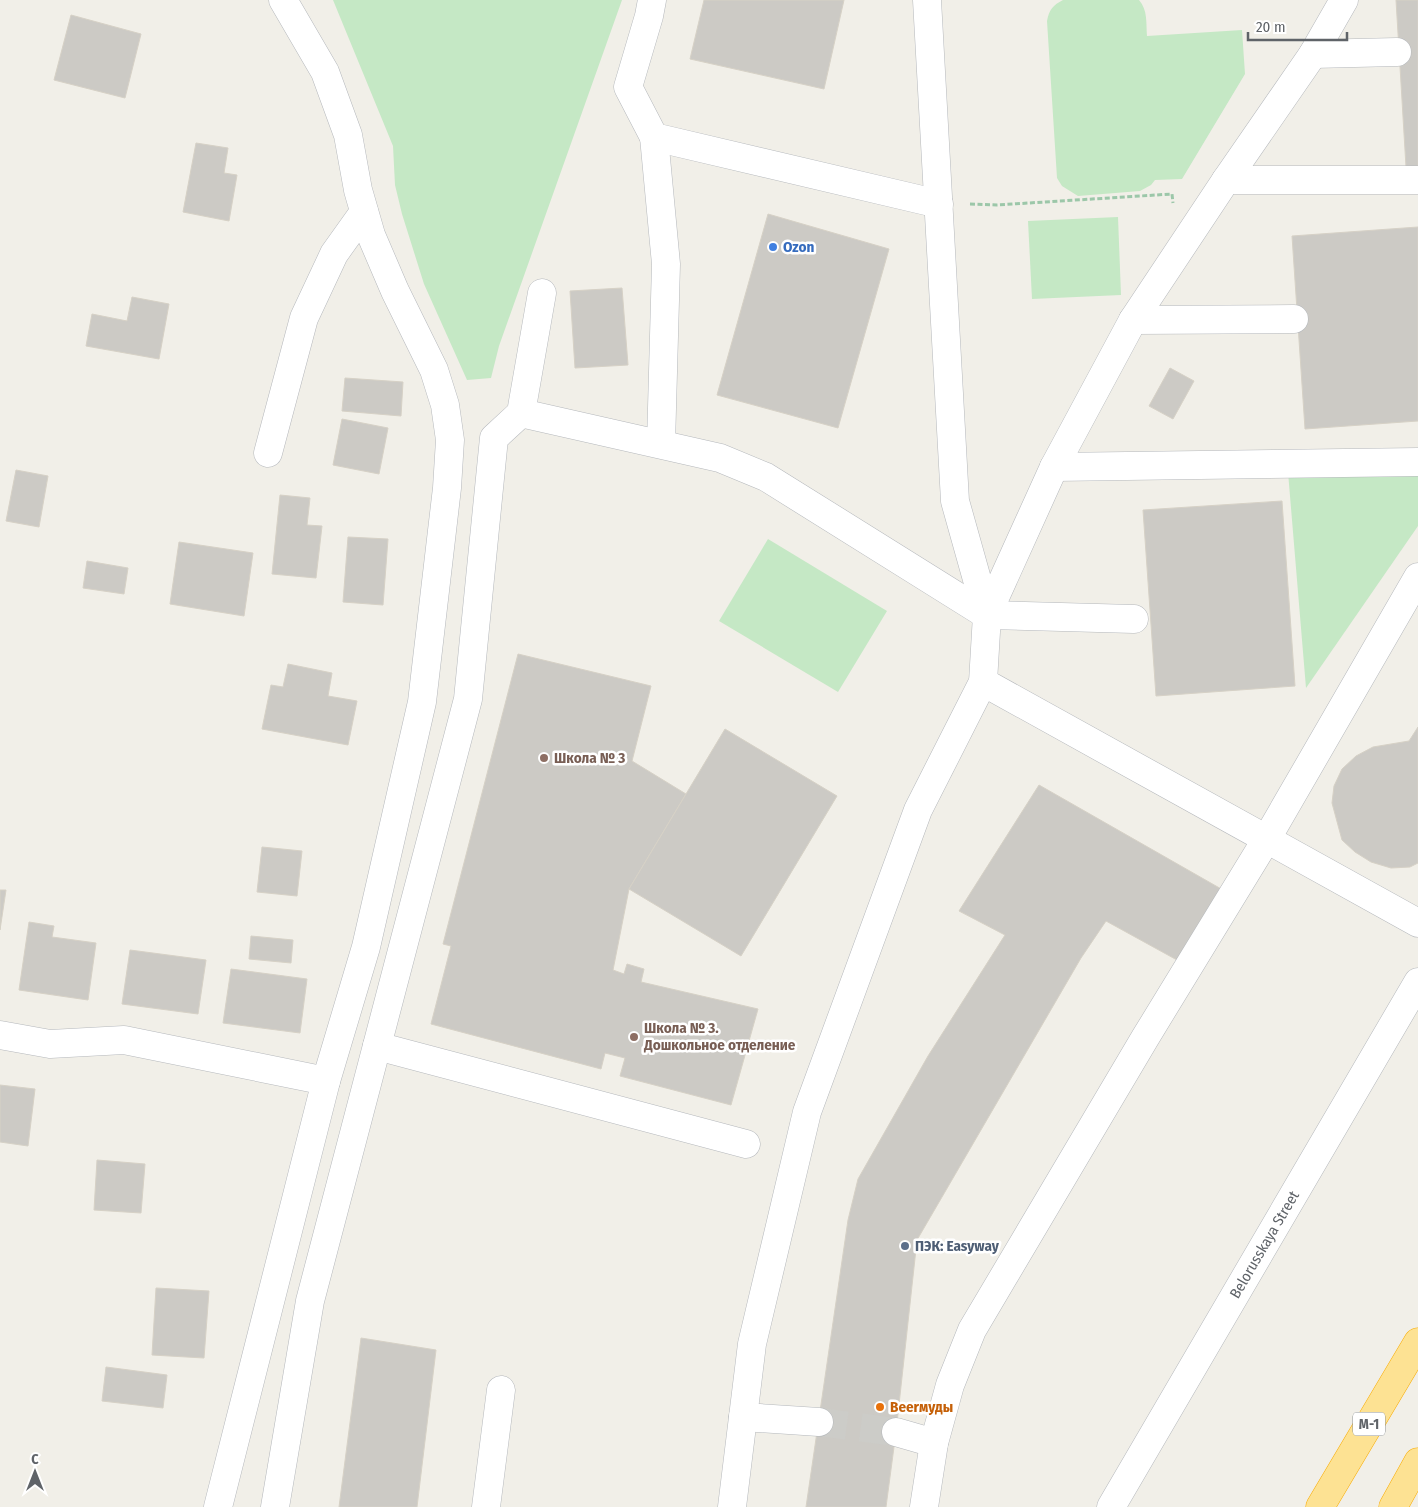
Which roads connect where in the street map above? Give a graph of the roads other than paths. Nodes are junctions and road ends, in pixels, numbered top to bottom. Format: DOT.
graph roads {
  1 [pos="283,0"];
  2 [pos="652,0"];
  3 [pos="927,0"];
  4 [pos="1344,0"];
  5 [pos="1397,52"];
  6 [pos="1314,54"];
  7 [pos="654,138"];
  8 [pos="1226,180"];
  9 [pos="1418,180"];
  10 [pos="939,204"];
  11 [pos="364,212"];
  12 [pos="542,292"];
  13 [pos="1294,319"];
  14 [pos="1134,320"];
  15 [pos="521,413"];
  16 [pos="661,444"];
  17 [pos="268,453"];
  18 [pos="1418,462"];
  19 [pos="1054,467"];
  20 [pos="1418,577"];
  21 [pos="987,615"];
  22 [pos="1134,619"];
  23 [pos="983,682"];
  24 [pos="1266,840"];
  25 [pos="1418,923"];
  26 [pos="1418,982"];
  27 [pos="0,1035"];
  28 [pos="377,1046"];
  29 [pos="326,1081"];
  30 [pos="746,1144"];
  31 [pos="1418,1342"];
  32 [pos="500,1390"];
  33 [pos="743,1417"];
  34 [pos="818,1422"];
  35 [pos="896,1432"];
  36 [pos="934,1442"];
  37 [pos="1418,1462"];
  38 [pos="218,1507"];
  39 [pos="275,1507"];
  40 [pos="486,1507"];
  41 [pos="732,1507"];
  42 [pos="924,1507"];
  43 [pos="1111,1507"];
  44 [pos="1320,1507"];
  45 [pos="1392,1507"];
  1 -- 11 [label="street"];
  2 -- 7 [label="street"];
  3 -- 10 [label="street"];
  4 -- 6 [label="street"];
  5 -- 6 [label="street"];
  6 -- 8 [label="street"];
  7 -- 10 [label="street"];
  7 -- 16 [label="street"];
  8 -- 9 [label="street"];
  8 -- 14 [label="street"];
  10 -- 21 [label="street"];
  11 -- 17 [label="street"];
  11 -- 29 [label="street"];
  12 -- 15 [label="street"];
  13 -- 14 [label="street"];
  14 -- 19 [label="street"];
  15 -- 16 [label="street"];
  15 -- 28 [label="street"];
  16 -- 21 [label="street"];
  18 -- 19 [label="street"];
  19 -- 21 [label="street"];
  20 -- 24 [label="street"];
  21 -- 22 [label="street"];
  21 -- 23 [label="street"];
  23 -- 24 [label="street"];
  23 -- 33 [label="street"];
  24 -- 25 [label="street"];
  24 -- 36 [label="street"];
  26 -- 43 [label="street, Belorusskaya Street"];
  27 -- 29 [label="street"];
  28 -- 30 [label="street"];
  28 -- 39 [label="street"];
  29 -- 38 [label="street"];
  31 -- 44 [label="highway, М-1"];
  32 -- 40 [label="street"];
  33 -- 34 [label="street"];
  33 -- 41 [label="street"];
  35 -- 36 [label="street"];
  36 -- 42 [label="street"];
  37 -- 45 [label="highway"];
}
